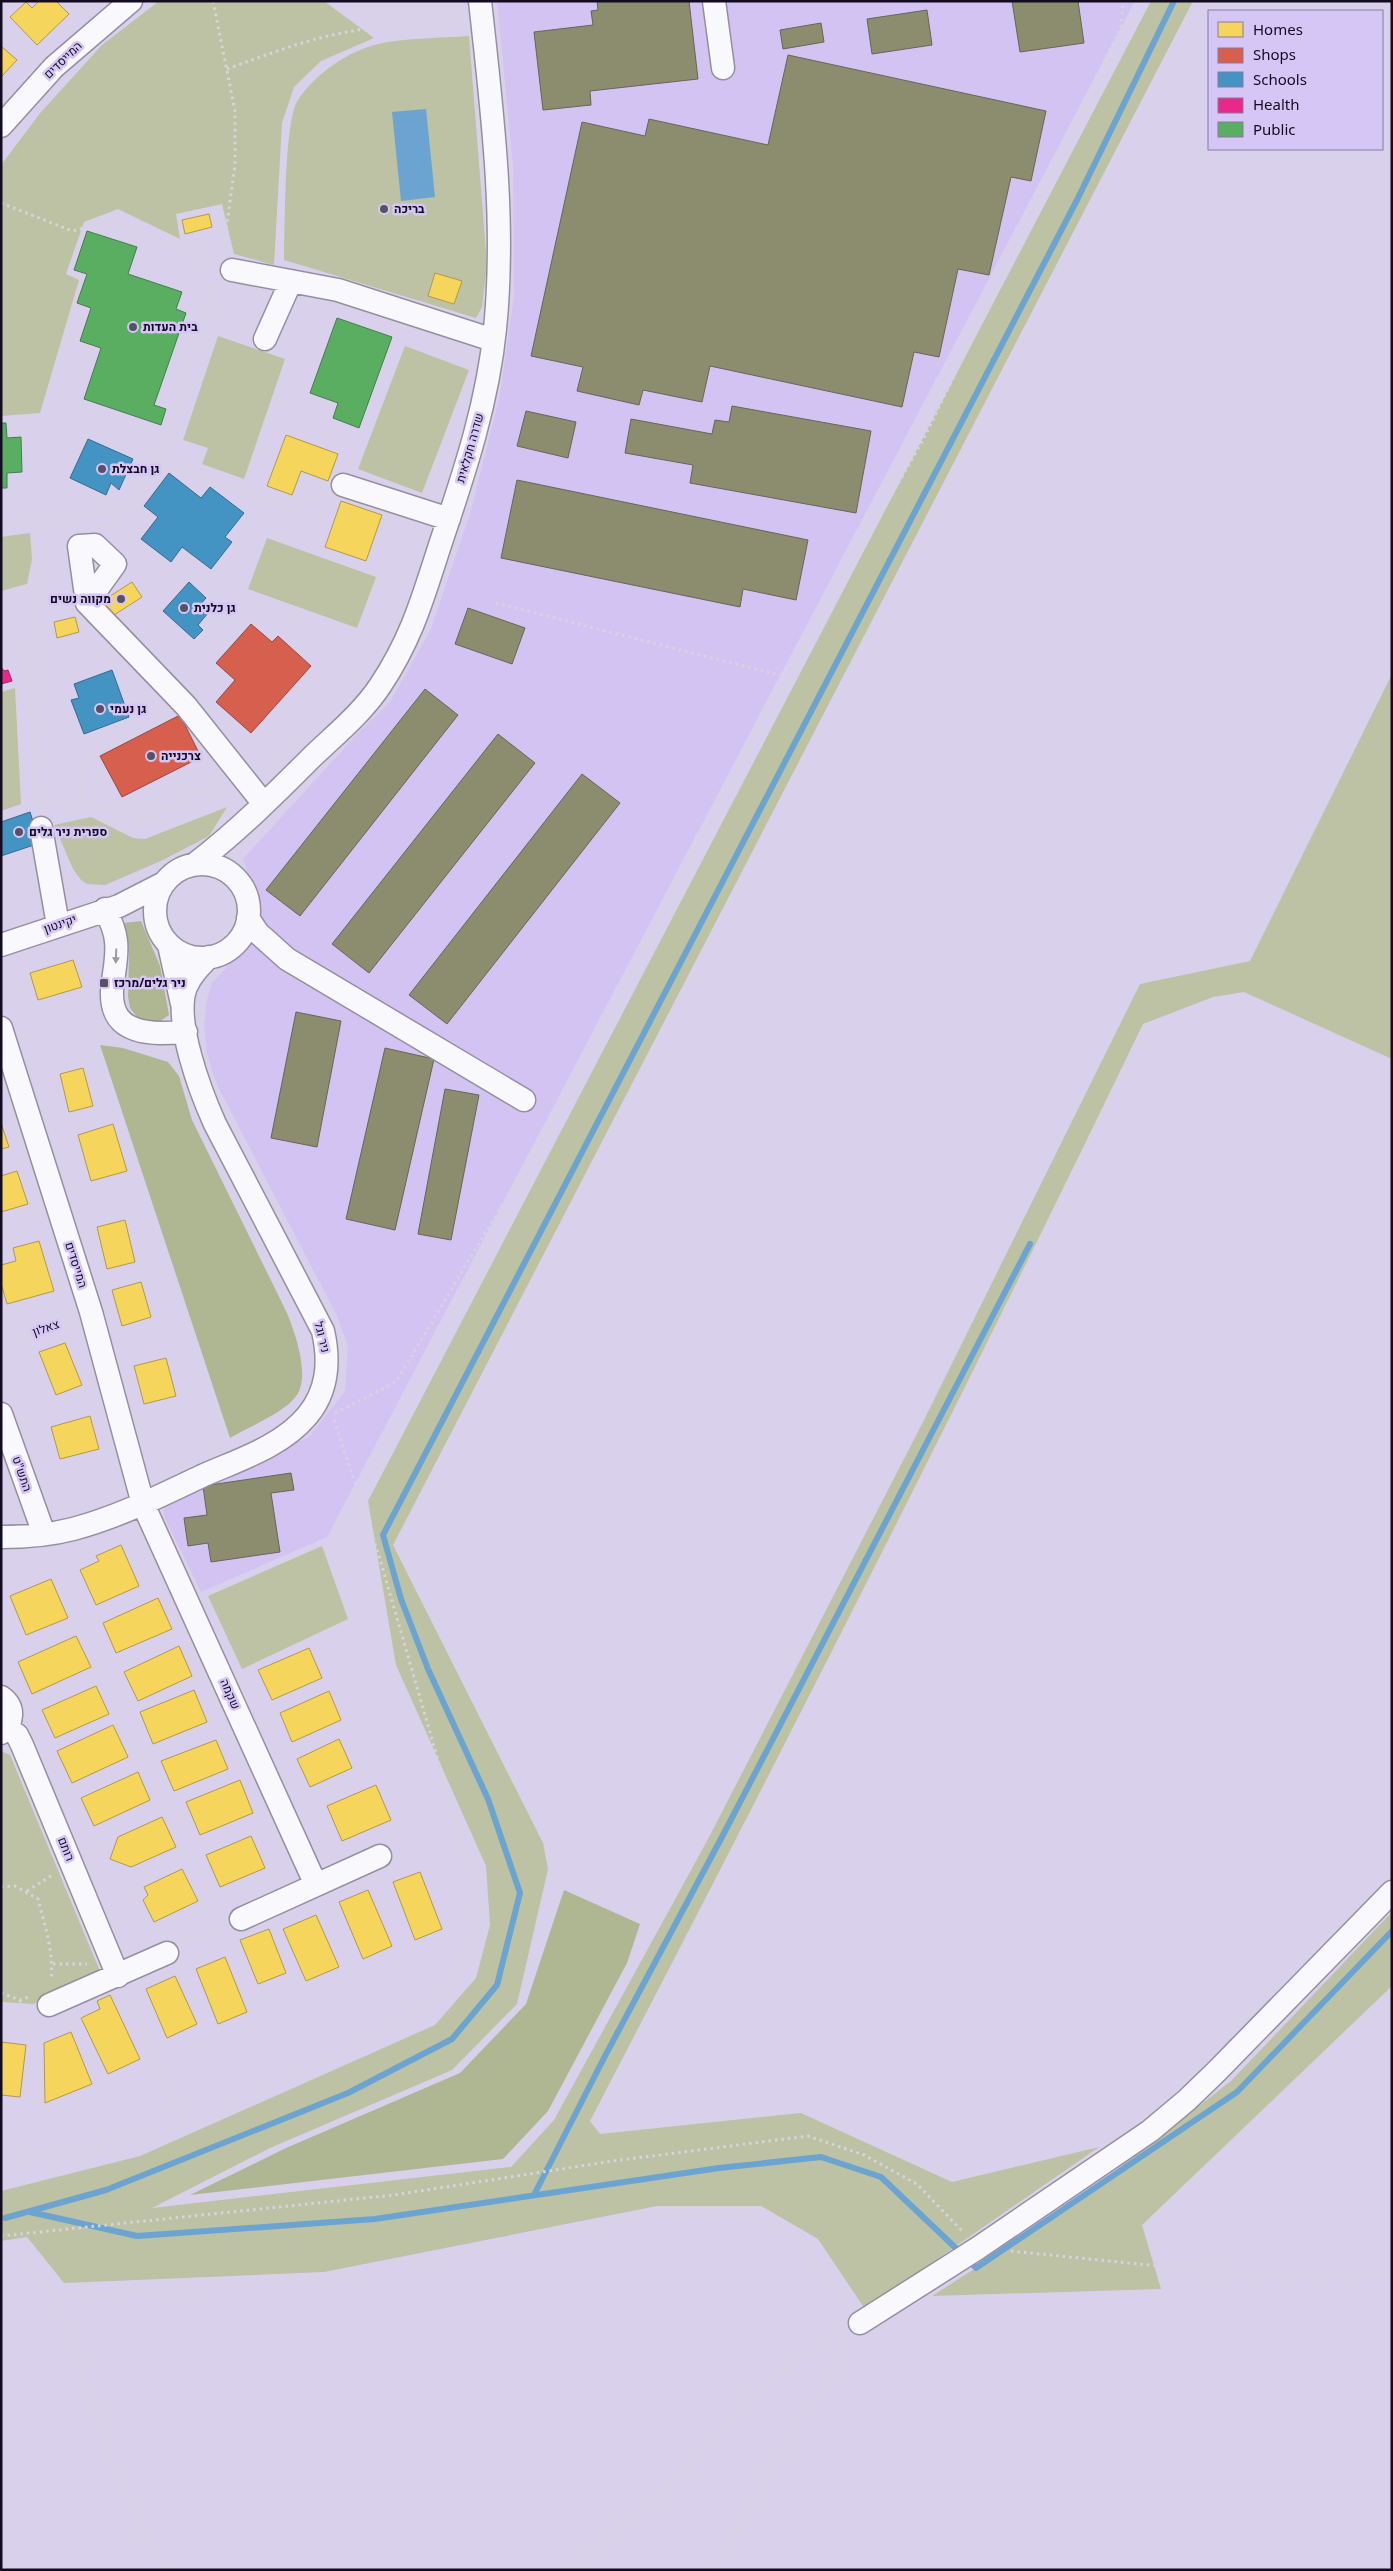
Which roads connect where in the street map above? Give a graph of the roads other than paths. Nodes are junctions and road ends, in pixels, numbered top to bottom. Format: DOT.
graph roads {
  1 [pos="131,1"];
  2 [pos="714,1"];
  3 [pos="481,9"];
  4 [pos="723,68"];
  5 [pos="1,126"];
  6 [pos="227,268"];
  7 [pos="291,281"];
  8 [pos="265,339"];
  9 [pos="493,340"];
  10 [pos="343,485"];
  11 [pos="449,519"];
  12 [pos="95,545"];
  13 [pos="264,804"];
  14 [pos="39,817"];
  15 [pos="244,824"];
  16 [pos="195,864"];
  17 [pos="238,880"];
  18 [pos="164,882"];
  19 [pos="112,907"];
  20 [pos="248,918"];
  21 [pos="155,922"];
  22 [pos="58,925"];
  23 [pos="1,945"];
  24 [pos="169,945"];
  25 [pos="230,948"];
  26 [pos="209,957"];
  27 [pos="287,959"];
  28 [pos="184,1010"];
  29 [pos="1,1028"];
  30 [pos="186,1032"];
  31 [pos="524,1100"];
  32 [pos="1,1414"];
  33 [pos="143,1504"];
  34 [pos="44,1534"];
  35 [pos="1,1538"];
  36 [pos="3,1696"];
  37 [pos="4,1731"];
  38 [pos="380,1856"];
  39 [pos="316,1885"];
  40 [pos="1392,1892"];
  41 [pos="241,1919"];
  42 [pos="167,1953"];
  43 [pos="115,1970"];
  44 [pos="44,1995"];
  45 [pos="860,2323"];
  1 -- 5 [label="street, המייסדים"];
  2 -- 4 [label="street"];
  3 -- 9 [label="street, שדרה חקלאית"];
  6 -- 7 [label="street"];
  7 -- 8 [label="street"];
  7 -- 9 [label="street"];
  9 -- 11 [label="street, שדרה חקלאית"];
  10 -- 11 [label="street"];
  11 -- 13 [label="street, שדרה חקלאית"];
  12 -- 13 [label="street"];
  13 -- 15 [label="street, שדרה חקלאית"];
  14 -- 22 [label="street"];
  15 -- 16 [label="street, שדרה חקלאית"];
  15 -- 17 [label="street, שדרה חקלאית"];
  16 -- 17 [label="street"];
  16 -- 18 [label="street"];
  17 -- 20 [label="street"];
  18 -- 19 [label="street, יקינטון"];
  18 -- 21 [label="street"];
  19 -- 21 [label="street, יקינטון"];
  19 -- 22 [label="street, יקינטון"];
  19 -- 30 [label="street, one-way"];
  20 -- 25 [label="street"];
  20 -- 27 [label="street"];
  21 -- 24 [label="street"];
  22 -- 23 [label="street, יקינטון"];
  24 -- 26 [label="street"];
  24 -- 28 [label="street, ניר וגל"];
  25 -- 26 [label="street"];
  25 -- 27 [label="street"];
  26 -- 28 [label="street, ניר וגל"];
  27 -- 31 [label="street"];
  28 -- 30 [label="street, ניר וגל"];
  29 -- 33 [label="street, המייסדים"];
  30 -- 33 [label="street, ניר וגל"];
  32 -- 34 [label="street, התש\"ט"];
  33 -- 34 [label="street, ניר וגל"];
  33 -- 39 [label="street, שקמה"];
  34 -- 35 [label="street, ניר וגל"];
  36 -- 37 [label="street"];
  37 -- 43 [label="street, רותם"];
  38 -- 39 [label="street"];
  39 -- 41 [label="street"];
  40 -- 45 [label="street"];
  42 -- 43 [label="street"];
  43 -- 44 [label="street"];
}
